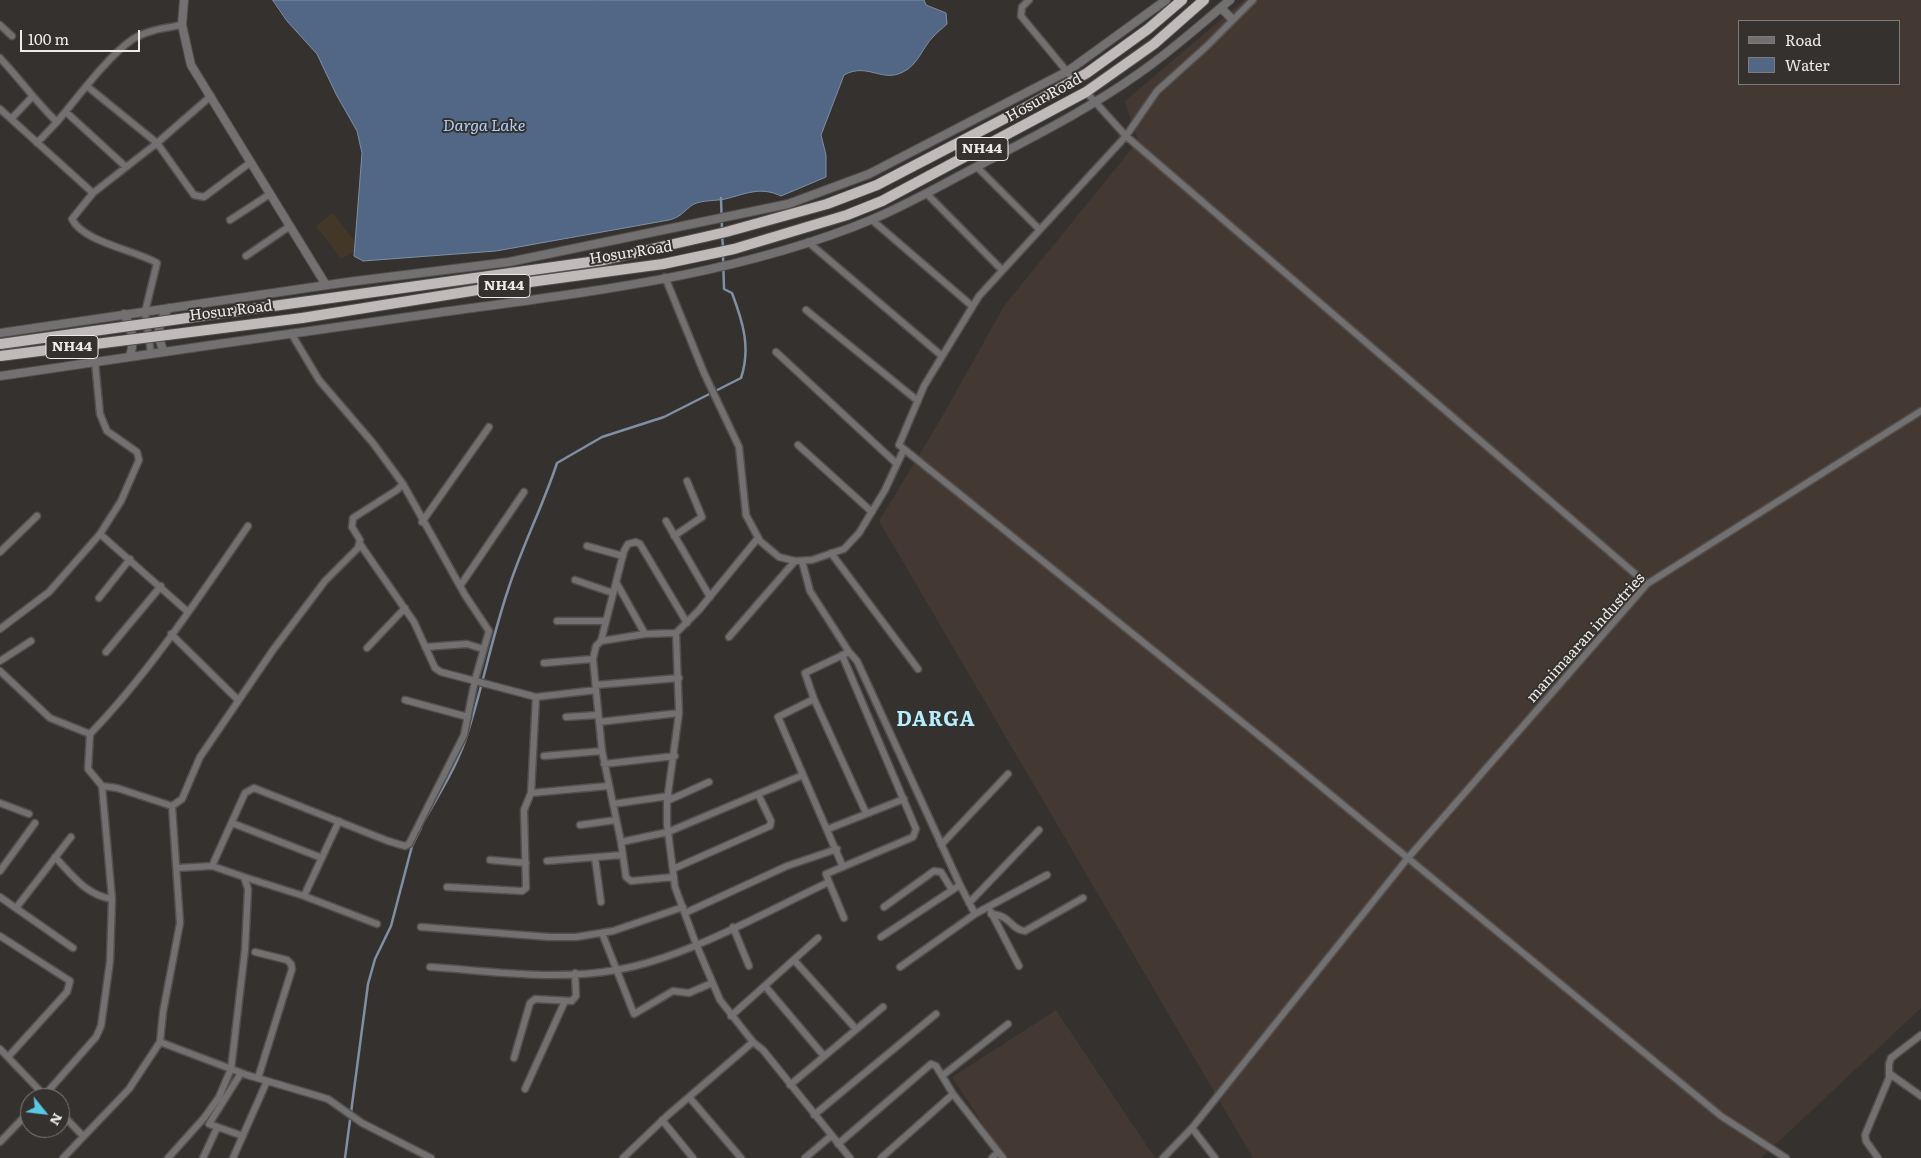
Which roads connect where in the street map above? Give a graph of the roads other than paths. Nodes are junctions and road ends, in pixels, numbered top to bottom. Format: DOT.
graph roads {
  1 [pos="184,0"];
  2 [pos="1029,0"];
  3 [pos="1166,0"];
  4 [pos="1182,0"];
  5 [pos="1204,0"];
  6 [pos="1230,0"];
  7 [pos="1253,0"];
  8 [pos="1221,8"];
  9 [pos="1232,20"];
  10 [pos="182,25"];
  11 [pos="0,26"];
  12 [pos="12,36"];
  13 [pos="0,58"];
  14 [pos="1071,76"];
  15 [pos="88,87"];
  16 [pos="1086,92"];
  17 [pos="33,96"];
  18 [pos="211,96"];
  19 [pos="1095,103"];
  20 [pos="0,108"];
  21 [pos="66,112"];
  22 [pos="11,119"];
  23 [pos="57,122"];
  24 [pos="1126,136"];
  25 [pos="37,143"];
  26 [pos="157,143"];
  27 [pos="251,162"];
  28 [pos="977,166"];
  29 [pos="126,167"];
  30 [pos="93,194"];
  31 [pos="270,194"];
  32 [pos="927,194"];
  33 [pos="230,220"];
  34 [pos="872,220"];
  35 [pos="290,226"];
  36 [pos="1039,229"];
  37 [pos="808,242"];
  38 [pos="246,256"];
  39 [pos="1002,270"];
  40 [pos="665,277"];
  41 [pos="326,285"];
  42 [pos="972,306"];
  43 [pos="168,308"];
  44 [pos="806,310"];
  45 [pos="144,312"];
  46 [pos="124,314"];
  47 [pos="0,333"];
  48 [pos="290,333"];
  49 [pos="0,344"];
  50 [pos="164,352"];
  51 [pos="776,352"];
  52 [pos="151,353"];
  53 [pos="0,356"];
  54 [pos="130,356"];
  55 [pos="942,356"];
  56 [pos="95,362"];
  57 [pos="0,376"];
  58 [pos="918,401"];
  59 [pos="1921,411"];
  60 [pos="489,427"];
  61 [pos="798,445"];
  62 [pos="904,449"];
  63 [pos="897,464"];
  64 [pos="687,481"];
  65 [pos="403,484"];
  66 [pos="524,492"];
  67 [pos="872,512"];
  68 [pos="38,516"];
  69 [pos="666,521"];
  70 [pos="422,522"];
  71 [pos="248,526"];
  72 [pos="100,534"];
  73 [pos="674,536"];
  74 [pos="758,538"];
  75 [pos="360,544"];
  76 [pos="586,546"];
  77 [pos="0,552"];
  78 [pos="831,553"];
  79 [pos="623,556"];
  80 [pos="130,559"];
  81 [pos="799,561"];
  82 [pos="574,580"];
  83 [pos="616,582"];
  84 [pos="1648,584"];
  85 [pos="160,586"];
  86 [pos="460,586"];
  87 [pos="612,593"];
  88 [pos="710,597"];
  89 [pos="99,598"];
  90 [pos="405,608"];
  91 [pos="188,612"];
  92 [pos="558,621"];
  93 [pos="605,621"];
  94 [pos="687,623"];
  95 [pos="0,629"];
  96 [pos="171,634"];
  97 [pos="645,634"];
  98 [pos="676,634"];
  99 [pos="730,636"];
  100 [pos="31,641"];
  101 [pos="602,641"];
  102 [pos="424,647"];
  103 [pos="367,648"];
  104 [pos="483,649"];
  105 [pos="106,652"];
  106 [pos="849,652"];
  107 [pos="842,655"];
  108 [pos="593,659"];
  109 [pos="0,661"];
  110 [pos="544,663"];
  111 [pos="918,669"];
  112 [pos="0,671"];
  113 [pos="679,678"];
  114 [pos="476,680"];
  115 [pos="596,688"];
  116 [pos="536,697"];
  117 [pos="814,699"];
  118 [pos="238,700"];
  119 [pos="405,700"];
  120 [pos="679,713"];
  121 [pos="468,717"];
  122 [pos="566,717"];
  123 [pos="598,718"];
  124 [pos="90,734"];
  125 [pos="602,751"];
  126 [pos="544,756"];
  127 [pos="675,756"];
  128 [pos="604,764"];
  129 [pos="1008,774"];
  130 [pos="803,775"];
  131 [pos="709,782"];
  132 [pos="102,786"];
  133 [pos="608,786"];
  134 [pos="531,793"];
  135 [pos="758,794"];
  136 [pos="668,798"];
  137 [pos="904,799"];
  138 [pos="0,803"];
  139 [pos="613,804"];
  140 [pos="172,806"];
  141 [pos="866,813"];
  142 [pos="30,814"];
  143 [pos="616,820"];
  144 [pos="339,821"];
  145 [pos="35,823"];
  146 [pos="232,823"];
  147 [pos="580,824"];
  148 [pos="828,829"];
  149 [pos="1039,830"];
  150 [pos="668,832"];
  151 [pos="71,837"];
  152 [pos="621,842"];
  153 [pos="941,845"];
  154 [pos="837,849"];
  155 [pos="622,855"];
  156 [pos="55,857"];
  157 [pos="322,858"];
  158 [pos="595,858"];
  159 [pos="1406,859"];
  160 [pos="490,860"];
  161 [pos="547,862"];
  162 [pos="526,863"];
  163 [pos="212,866"];
  164 [pos="843,867"];
  165 [pos="177,868"];
  166 [pos="673,869"];
  167 [pos="0,871"];
  168 [pos="1047,875"];
  169 [pos="244,877"];
  170 [pos="674,877"];
  171 [pos="830,882"];
  172 [pos="960,885"];
  173 [pos="447,887"];
  174 [pos="952,890"];
  175 [pos="304,896"];
  176 [pos="1083,898"];
  177 [pos="1,899"];
  178 [pos="112,899"];
  179 [pos="601,902"];
  180 [pos="969,903"];
  181 [pos="884,907"];
  182 [pos="16,908"];
  183 [pos="684,910"];
  184 [pos="990,910"];
  185 [pos="975,914"];
  186 [pos="844,918"];
  187 [pos="377,924"];
  188 [pos="421,927"];
  189 [pos="734,927"];
  190 [pos="602,933"];
  191 [pos="0,936"];
  192 [pos="881,937"];
  193 [pos="818,938"];
  194 [pos="696,944"];
  195 [pos="73,948"];
  196 [pos="255,952"];
  197 [pos="794,960"];
  198 [pos="749,966"];
  199 [pos="1019,966"];
  200 [pos="430,967"];
  201 [pos="900,967"];
  202 [pos="616,970"];
  203 [pos="576,973"];
  204 [pos="712,983"];
  205 [pos="764,986"];
  206 [pos="565,1001"];
  207 [pos="883,1007"];
  208 [pos="936,1014"];
  209 [pos="730,1016"];
  210 [pos="1008,1024"];
  211 [pos="856,1029"];
  212 [pos="1921,1035"];
  213 [pos="160,1042"];
  214 [pos="753,1042"];
  215 [pos="0,1049"];
  216 [pos="824,1056"];
  217 [pos="8,1057"];
  218 [pos="514,1058"];
  219 [pos="231,1068"];
  220 [pos="241,1072"];
  221 [pos="1890,1074"];
  222 [pos="942,1076"];
  223 [pos="258,1078"];
  224 [pos="267,1081"];
  225 [pos="790,1085"];
  226 [pos="36,1088"];
  227 [pos="52,1088"];
  228 [pos="525,1089"];
  229 [pos="953,1094"];
  230 [pos="1921,1096"];
  231 [pos="689,1097"];
  232 [pos="814,1114"];
  233 [pos="662,1120"];
  234 [pos="20,1121"];
  235 [pos="70,1122"];
  236 [pos="217,1128"];
  237 [pos="1192,1128"];
  238 [pos="82,1135"];
  239 [pos="243,1136"];
  240 [pos="831,1136"];
  241 [pos="0,1142"];
  242 [pos="838,1144"];
  243 [pos="998,1152"];
  244 [pos="63,1158"];
  245 [pos="168,1158"];
  246 [pos="203,1158"];
  247 [pos="233,1158"];
  248 [pos="431,1158"];
  249 [pos="623,1158"];
  250 [pos="693,1158"];
  251 [pos="741,1158"];
  252 [pos="805,1158"];
  253 [pos="850,1158"];
  254 [pos="881,1158"];
  255 [pos="992,1158"];
  256 [pos="1003,1158"];
  257 [pos="1163,1158"];
  258 [pos="1215,1158"];
  259 [pos="1786,1158"];
  260 [pos="1878,1158"];
  1 -- 10 [label="street"];
  2 -- 14 [label="street"];
  3 -- 14 [label="street"];
  4 -- 14 [label="highway, Hosur Road / NH44"];
  5 -- 16 [label="highway, Hosur Road / NH44"];
  6 -- 8 [label="street"];
  7 -- 9 [label="street"];
  8 -- 9 [label="street"];
  8 -- 19 [label="street"];
  9 -- 24 [label="street"];
  10 -- 15 [label="street"];
  10 -- 18 [label="street"];
  11 -- 12 [label="street"];
  13 -- 17 [label="street"];
  14 -- 41 [label="street"];
  14 -- 49 [label="highway, Hosur Road / NH44, bridge"];
  15 -- 21 [label="street"];
  15 -- 26 [label="street"];
  16 -- 19 [label="street"];
  16 -- 53 [label="highway, Hosur Road / NH44, bridge"];
  17 -- 22 [label="street"];
  17 -- 23 [label="street"];
  18 -- 26 [label="street"];
  18 -- 27 [label="street"];
  19 -- 24 [label="street"];
  19 -- 28 [label="street"];
  20 -- 22 [label="street"];
  21 -- 23 [label="street"];
  21 -- 29 [label="street"];
  22 -- 25 [label="street"];
  23 -- 25 [label="street"];
  24 -- 36 [label="street"];
  24 -- 84 [label="street"];
  25 -- 30 [label="street"];
  26 -- 27 [label="street"];
  26 -- 29 [label="street"];
  27 -- 31 [label="street"];
  28 -- 32 [label="street"];
  28 -- 36 [label="street"];
  29 -- 30 [label="street"];
  30 -- 45 [label="street"];
  31 -- 33 [label="street"];
  31 -- 35 [label="street"];
  32 -- 34 [label="street"];
  32 -- 39 [label="street"];
  34 -- 37 [label="street"];
  34 -- 42 [label="street"];
  35 -- 38 [label="street"];
  35 -- 41 [label="street"];
  36 -- 39 [label="street"];
  37 -- 40 [label="street"];
  37 -- 55 [label="street"];
  39 -- 42 [label="street"];
  40 -- 48 [label="street"];
  40 -- 74 [label="street"];
  41 -- 43 [label="street"];
  42 -- 55 [label="street"];
  43 -- 45 [label="street"];
  43 -- 50 [label="street"];
  44 -- 58 [label="street"];
  45 -- 46 [label="street"];
  45 -- 52 [label="street"];
  46 -- 47 [label="street"];
  46 -- 54 [label="street"];
  48 -- 50 [label="street"];
  48 -- 65 [label="street"];
  50 -- 52 [label="street"];
  51 -- 63 [label="street"];
  52 -- 54 [label="street"];
  54 -- 56 [label="street"];
  55 -- 58 [label="street"];
  56 -- 57 [label="street"];
  56 -- 72 [label="street"];
  58 -- 62 [label="street"];
  59 -- 84 [label="street, manimaaran industries"];
  60 -- 70 [label="street"];
  61 -- 67 [label="street"];
  62 -- 63 [label="street"];
  62 -- 159 [label="street"];
  63 -- 67 [label="street"];
  64 -- 73 [label="street"];
  65 -- 70 [label="street"];
  65 -- 75 [label="street"];
  66 -- 86 [label="street"];
  67 -- 78 [label="street"];
  68 -- 77 [label="street"];
  69 -- 73 [label="street"];
  70 -- 86 [label="street"];
  71 -- 91 [label="street"];
  72 -- 80 [label="street"];
  72 -- 95 [label="street"];
  73 -- 88 [label="street"];
  74 -- 81 [label="street"];
  74 -- 88 [label="street"];
  75 -- 90 [label="street"];
  75 -- 118 [label="street"];
  76 -- 79 [label="street"];
  78 -- 81 [label="street"];
  78 -- 111 [label="street"];
  79 -- 83 [label="street"];
  79 -- 94 [label="street"];
  80 -- 85 [label="street"];
  80 -- 89 [label="street"];
  81 -- 99 [label="street"];
  81 -- 106 [label="street"];
  82 -- 87 [label="street"];
  83 -- 87 [label="street"];
  83 -- 97 [label="street"];
  84 -- 159 [label="street, manimaaran industries"];
  85 -- 91 [label="street"];
  85 -- 105 [label="street"];
  86 -- 104 [label="street"];
  87 -- 93 [label="street"];
  88 -- 94 [label="street"];
  90 -- 102 [label="street"];
  90 -- 103 [label="street"];
  91 -- 96 [label="street"];
  92 -- 93 [label="street"];
  93 -- 101 [label="street"];
  94 -- 98 [label="street"];
  96 -- 118 [label="street"];
  96 -- 124 [label="street"];
  97 -- 98 [label="street"];
  97 -- 101 [label="street"];
  98 -- 113 [label="street"];
  100 -- 109 [label="street"];
  101 -- 108 [label="street"];
  102 -- 104 [label="street"];
  102 -- 114 [label="street"];
  104 -- 114 [label="street"];
  106 -- 107 [label="street"];
  106 -- 153 [label="street"];
  107 -- 117 [label="street"];
  107 -- 137 [label="street"];
  108 -- 110 [label="street"];
  108 -- 115 [label="street"];
  112 -- 124 [label="street"];
  113 -- 115 [label="street"];
  113 -- 120 [label="street"];
  114 -- 116 [label="street"];
  114 -- 121 [label="street"];
  115 -- 116 [label="street"];
  115 -- 123 [label="street"];
  116 -- 134 [label="street"];
  117 -- 130 [label="street"];
  117 -- 141 [label="street"];
  118 -- 140 [label="street"];
  119 -- 121 [label="street"];
  120 -- 123 [label="street"];
  120 -- 127 [label="street"];
  121 -- 144 [label="street"];
  122 -- 123 [label="street"];
  123 -- 125 [label="street"];
  124 -- 132 [label="street"];
  125 -- 126 [label="street"];
  125 -- 128 [label="street"];
  127 -- 128 [label="street"];
  127 -- 136 [label="street"];
  128 -- 133 [label="street"];
  129 -- 153 [label="street"];
  130 -- 135 [label="street"];
  130 -- 148 [label="street"];
  131 -- 136 [label="street"];
  132 -- 140 [label="street"];
  132 -- 178 [label="street"];
  133 -- 134 [label="street"];
  133 -- 139 [label="street"];
  134 -- 162 [label="street"];
  135 -- 150 [label="street"];
  135 -- 166 [label="street"];
  136 -- 139 [label="street"];
  136 -- 150 [label="street"];
  137 -- 141 [label="street"];
  137 -- 164 [label="street"];
  138 -- 142 [label="street"];
  139 -- 143 [label="street"];
  140 -- 165 [label="street"];
  141 -- 148 [label="street"];
  143 -- 147 [label="street"];
  143 -- 152 [label="street"];
  144 -- 146 [label="street"];
  144 -- 157 [label="street"];
  145 -- 167 [label="street"];
  146 -- 157 [label="street"];
  146 -- 163 [label="street"];
  148 -- 154 [label="street"];
  149 -- 180 [label="street"];
  150 -- 152 [label="street"];
  150 -- 166 [label="street"];
  151 -- 156 [label="street"];
  152 -- 155 [label="street"];
  153 -- 172 [label="street"];
  154 -- 164 [label="street"];
  154 -- 183 [label="street"];
  155 -- 158 [label="street"];
  155 -- 170 [label="street"];
  156 -- 178 [label="street"];
  156 -- 182 [label="street"];
  157 -- 175 [label="street"];
  158 -- 161 [label="street"];
  158 -- 179 [label="street"];
  159 -- 237 [label="street, manimaaran industries"];
  159 -- 259 [label="street"];
  160 -- 162 [label="street"];
  162 -- 173 [label="street"];
  163 -- 165 [label="street"];
  163 -- 169 [label="street"];
  164 -- 171 [label="street"];
  165 -- 213 [label="street"];
  166 -- 170 [label="street"];
  168 -- 184 [label="street"];
  169 -- 175 [label="street"];
  169 -- 219 [label="street"];
  170 -- 183 [label="street"];
  171 -- 186 [label="street"];
  171 -- 189 [label="street"];
  172 -- 174 [label="street"];
  172 -- 180 [label="street"];
  174 -- 181 [label="street"];
  174 -- 192 [label="street"];
  175 -- 187 [label="street"];
  176 -- 184 [label="street"];
  177 -- 182 [label="street"];
  178 -- 227 [label="street"];
  180 -- 185 [label="street"];
  182 -- 195 [label="street"];
  183 -- 190 [label="street"];
  183 -- 194 [label="street"];
  184 -- 185 [label="street"];
  184 -- 199 [label="street"];
  185 -- 201 [label="street"];
  188 -- 190 [label="street"];
  189 -- 194 [label="street"];
  189 -- 198 [label="street"];
  190 -- 202 [label="street"];
  191 -- 217 [label="street"];
  193 -- 197 [label="street"];
  194 -- 202 [label="street"];
  194 -- 204 [label="street"];
  196 -- 223 [label="street"];
  197 -- 205 [label="street"];
  197 -- 211 [label="street"];
  200 -- 203 [label="street"];
  202 -- 203 [label="street"];
  202 -- 204 [label="street"];
  203 -- 206 [label="street"];
  204 -- 209 [label="street"];
  205 -- 209 [label="street"];
  205 -- 216 [label="street"];
  206 -- 218 [label="street"];
  206 -- 228 [label="street"];
  207 -- 211 [label="street"];
  208 -- 232 [label="street"];
  209 -- 214 [label="street"];
  210 -- 222 [label="street"];
  211 -- 216 [label="street"];
  212 -- 221 [label="street"];
  213 -- 219 [label="street"];
  213 -- 238 [label="street"];
  214 -- 225 [label="street"];
  214 -- 231 [label="street"];
  215 -- 217 [label="street"];
  216 -- 225 [label="street"];
  217 -- 226 [label="street"];
  219 -- 220 [label="street"];
  219 -- 245 [label="street"];
  220 -- 223 [label="street"];
  220 -- 236 [label="street"];
  221 -- 230 [label="street"];
  221 -- 260 [label="street"];
  222 -- 229 [label="street"];
  222 -- 242 [label="street"];
  223 -- 224 [label="street"];
  224 -- 239 [label="street"];
  224 -- 248 [label="street"];
  225 -- 232 [label="street"];
  229 -- 243 [label="street"];
  229 -- 254 [label="street"];
  231 -- 233 [label="street"];
  231 -- 251 [label="street"];
  232 -- 240 [label="street"];
  233 -- 249 [label="street"];
  233 -- 250 [label="street"];
  234 -- 241 [label="street"];
  235 -- 238 [label="street"];
  236 -- 239 [label="street"];
  236 -- 246 [label="street"];
  237 -- 257 [label="street, manimaaran industries"];
  237 -- 258 [label="street"];
  238 -- 244 [label="street"];
  239 -- 247 [label="street"];
  240 -- 242 [label="street"];
  240 -- 252 [label="street"];
  242 -- 253 [label="street"];
  243 -- 255 [label="street"];
  243 -- 256 [label="street"];
}
